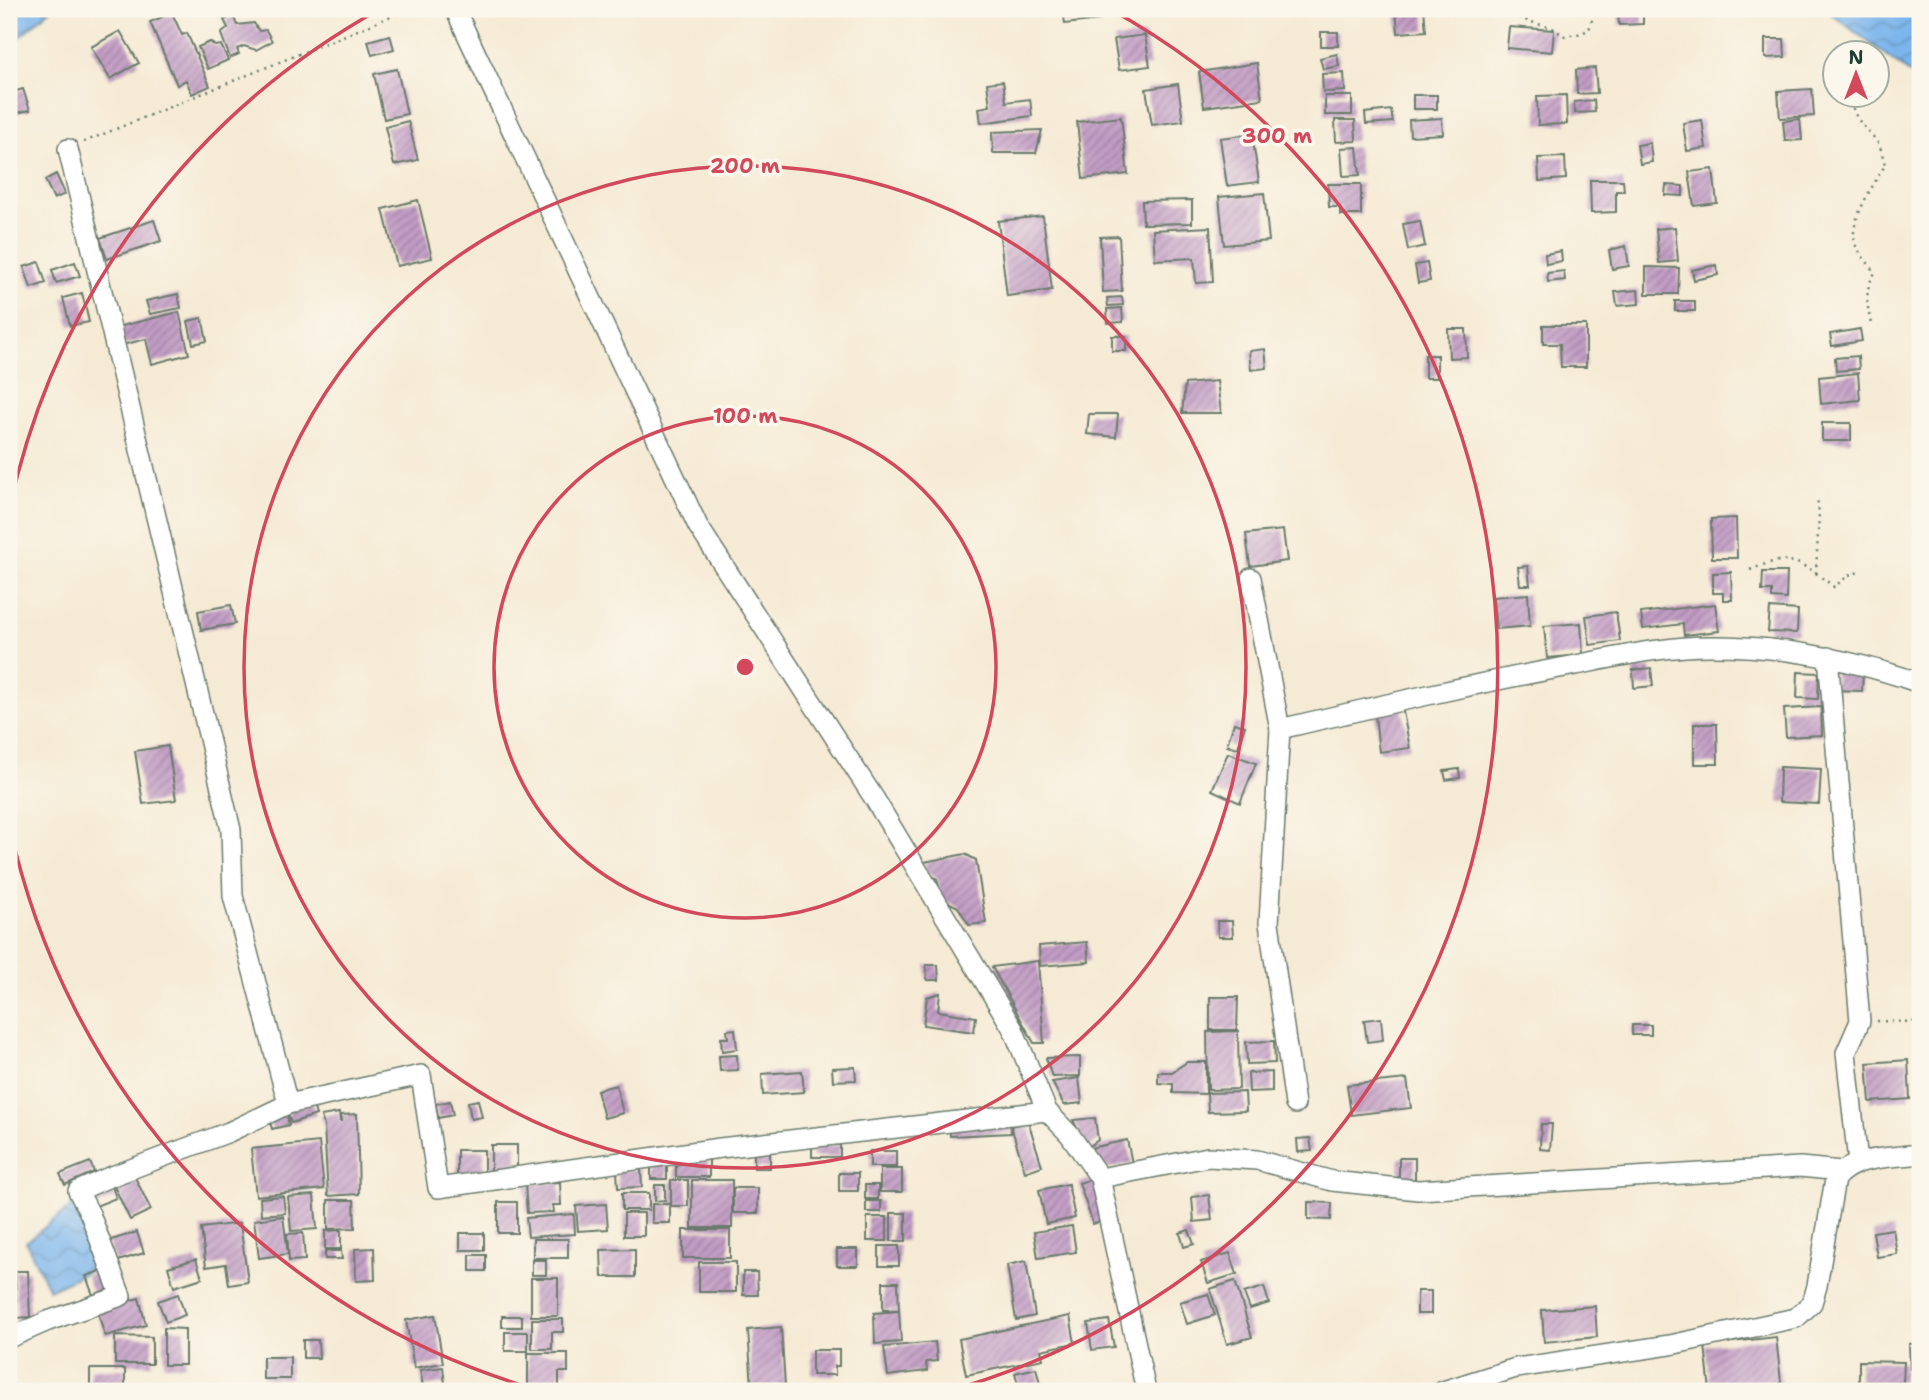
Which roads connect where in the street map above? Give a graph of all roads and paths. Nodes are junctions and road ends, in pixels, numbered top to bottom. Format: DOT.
graph roads {
  1 [pos="408,9"];
  2 [pos="455,9"];
  3 [pos="1508,9"];
  4 [pos="1595,9"];
  5 [pos="1853,108"];
  6 [pos="68,149"];
  7 [pos="1871,324"];
  8 [pos="1817,497"];
  9 [pos="1750,570"];
  10 [pos="1863,571"];
  11 [pos="1816,573"];
  12 [pos="1251,578"];
  13 [pos="1828,657"];
  14 [pos="1920,683"];
  15 [pos="1280,729"];
  16 [pos="1860,1021"];
  17 [pos="1920,1022"];
  18 [pos="288,1104"];
  19 [pos="1294,1104"];
  20 [pos="1046,1111"];
  21 [pos="1920,1154"];
  22 [pos="1850,1166"];
  23 [pos="1100,1178"];
  24 [pos="9,1338"];
  25 [pos="1146,1391"];
  26 [pos="1443,1391"];
  1 -- 6 [label="path"];
  2 -- 20 [label="street"];
  3 -- 4 [label="path"];
  5 -- 7 [label="path"];
  6 -- 18 [label="street"];
  8 -- 11 [label="path"];
  9 -- 11 [label="path"];
  10 -- 11 [label="path"];
  12 -- 15 [label="street"];
  13 -- 14 [label="street"];
  13 -- 15 [label="street"];
  13 -- 16 [label="street"];
  15 -- 19 [label="street"];
  16 -- 17 [label="path"];
  16 -- 22 [label="street"];
  18 -- 20 [label="street"];
  18 -- 24 [label="street"];
  20 -- 23 [label="street"];
  21 -- 22 [label="street"];
  22 -- 23 [label="street"];
  22 -- 26 [label="street"];
  23 -- 25 [label="street"];
}
